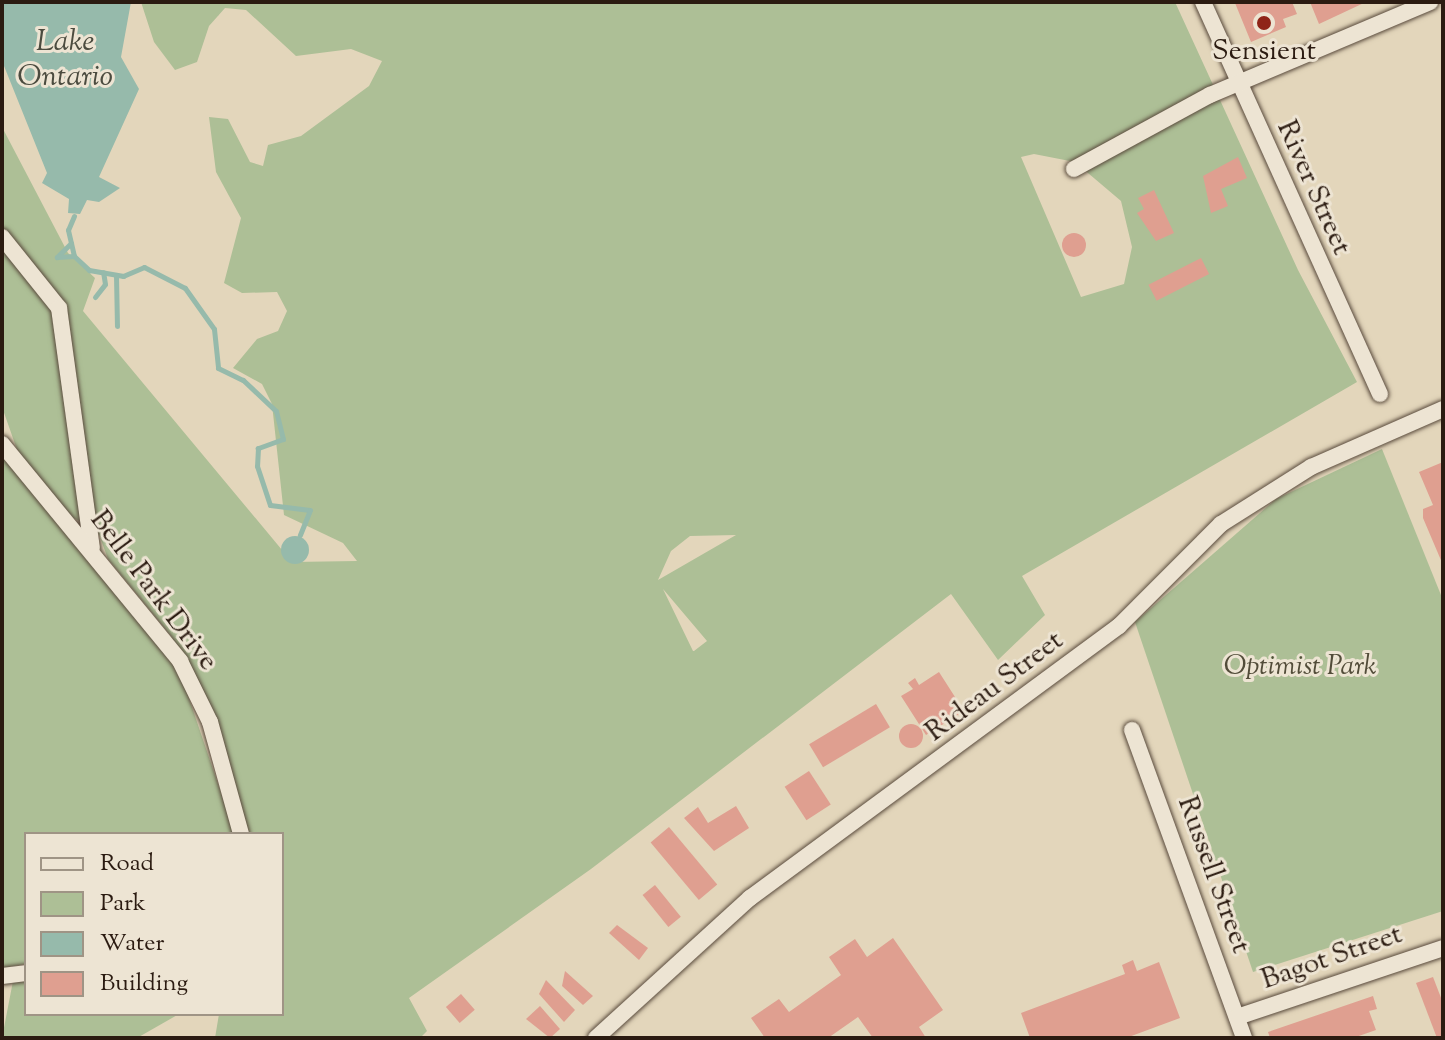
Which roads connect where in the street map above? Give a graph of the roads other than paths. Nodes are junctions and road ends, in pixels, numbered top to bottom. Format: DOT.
graph roads {
  1 [pos="1203,2"];
  2 [pos="1430,2"];
  3 [pos="1239,86"];
  4 [pos="1074,169"];
  5 [pos="2,237"];
  6 [pos="1380,394"];
  7 [pos="1443,409"];
  8 [pos="2,444"];
  9 [pos="92,548"];
  10 [pos="1132,730"];
  11 [pos="241,832"];
  12 [pos="1443,948"];
  13 [pos="24,973"];
  14 [pos="2,976"];
  15 [pos="1237,1017"];
  16 [pos="596,1038"];
  17 [pos="1244,1038"];
  1 -- 3 [label="street, River Street"];
  2 -- 3 [label="street"];
  3 -- 4 [label="street"];
  3 -- 6 [label="street, River Street"];
  5 -- 9 [label="street"];
  7 -- 16 [label="street, Rideau Street"];
  8 -- 9 [label="street, Belle Park Drive"];
  9 -- 11 [label="street, Belle Park Drive"];
  10 -- 15 [label="street, Russell Street"];
  12 -- 15 [label="street, Bagot Street"];
  13 -- 14 [label="street"];
  15 -- 17 [label="street, Russell Street"];
}
